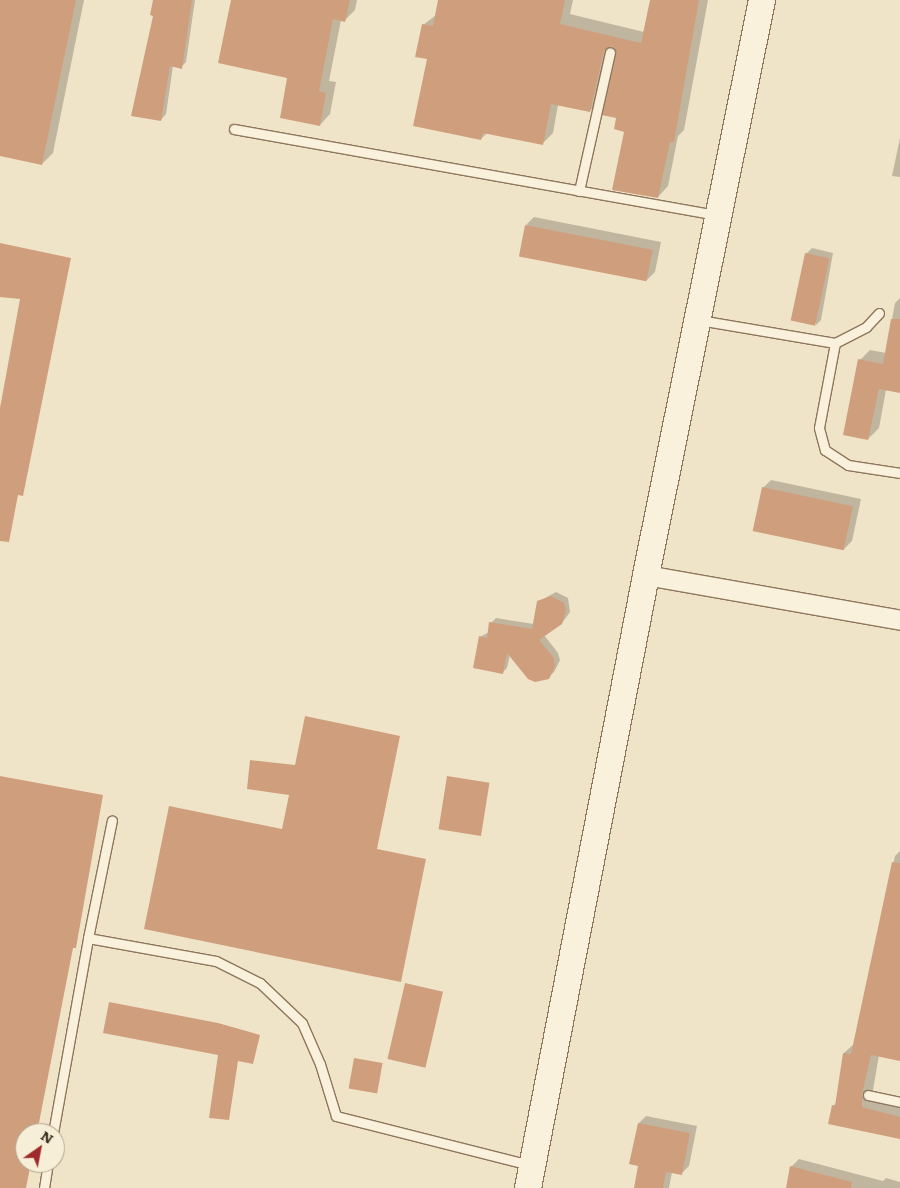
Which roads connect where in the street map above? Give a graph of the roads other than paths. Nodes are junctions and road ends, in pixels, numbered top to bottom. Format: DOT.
graph roads {
  1 [pos="762,0"];
  2 [pos="610,52"];
  3 [pos="234,129"];
  4 [pos="579,190"];
  5 [pos="720,216"];
  6 [pos="879,313"];
  7 [pos="699,320"];
  8 [pos="836,343"];
  9 [pos="900,473"];
  10 [pos="646,575"];
  11 [pos="900,620"];
  12 [pos="112,820"];
  13 [pos="88,938"];
  14 [pos="868,1095"];
  15 [pos="900,1102"];
  16 [pos="55,1123"];
  17 [pos="46,1173"];
  18 [pos="530,1177"];
  19 [pos="44,1188"];
  1 -- 5 [label="street"];
  2 -- 4 [label="lane"];
  3 -- 4 [label="lane"];
  4 -- 5 [label="lane"];
  5 -- 7 [label="street"];
  6 -- 8 [label="lane"];
  7 -- 8 [label="lane"];
  7 -- 10 [label="street"];
  8 -- 9 [label="lane"];
  10 -- 11 [label="street"];
  10 -- 18 [label="street"];
  12 -- 13 [label="lane"];
  13 -- 16 [label="lane"];
  13 -- 18 [label="lane"];
  14 -- 15 [label="lane"];
  17 -- 19 [label="lane"];
}
